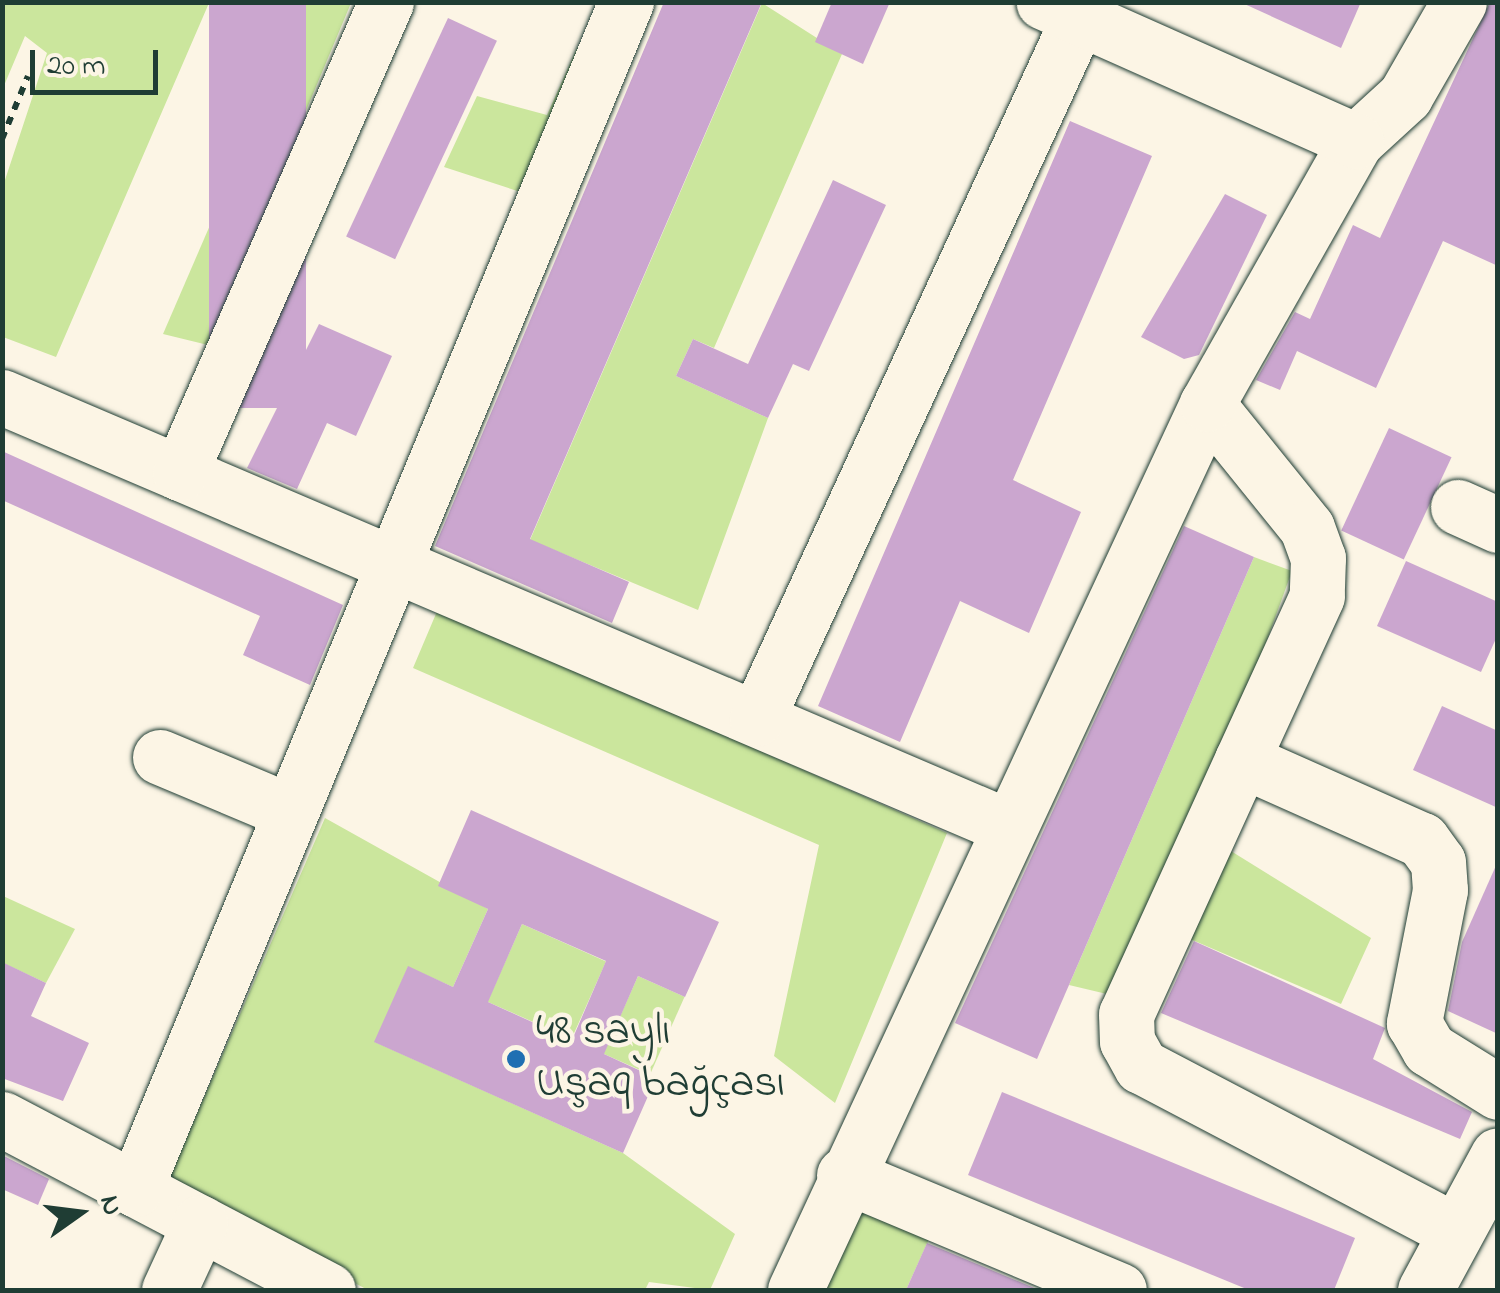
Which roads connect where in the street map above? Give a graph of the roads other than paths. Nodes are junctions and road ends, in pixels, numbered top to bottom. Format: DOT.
graph roads {
  1 [pos="386,2"];
  2 [pos="626,2"];
  3 [pos="1460,2"];
  4 [pos="1061,11"];
  5 [pos="1356,141"];
  6 [pos="2,397"];
  7 [pos="1207,404"];
  8 [pos="180,472"];
  9 [pos="389,565"];
  10 [pos="757,718"];
  11 [pos="160,757"];
  12 [pos="1242,760"];
  13 [pos="289,811"];
  14 [pos="1007,826"];
  15 [pos="1498,1092"];
  16 [pos="2,1119"];
  17 [pos="1498,1155"];
  18 [pos="844,1176"];
  19 [pos="135,1189"];
  20 [pos="200,1223"];
  21 [pos="1452,1229"];
  22 [pos="1047,1276"];
  23 [pos="170,1290"];
  24 [pos="328,1290"];
  25 [pos="795,1290"];
  26 [pos="1120,1290"];
  27 [pos="1425,1290"];
  1 -- 8 [label="lane"];
  2 -- 9 [label="lane"];
  3 -- 5 [label="lane"];
  4 -- 5 [label="lane"];
  4 -- 10 [label="lane"];
  5 -- 7 [label="lane"];
  6 -- 8 [label="lane"];
  7 -- 12 [label="lane"];
  7 -- 14 [label="lane"];
  8 -- 9 [label="lane"];
  9 -- 10 [label="lane"];
  9 -- 13 [label="lane"];
  10 -- 14 [label="lane"];
  11 -- 13 [label="lane"];
  12 -- 15 [label="lane"];
  12 -- 21 [label="lane"];
  13 -- 19 [label="lane"];
  14 -- 18 [label="lane"];
  16 -- 19 [label="lane"];
  17 -- 21 [label="lane"];
  18 -- 22 [label="lane"];
  18 -- 25 [label="lane"];
  19 -- 20 [label="lane"];
  20 -- 23 [label="lane"];
  20 -- 24 [label="lane"];
  21 -- 27 [label="lane"];
  22 -- 26 [label="lane"];
}
